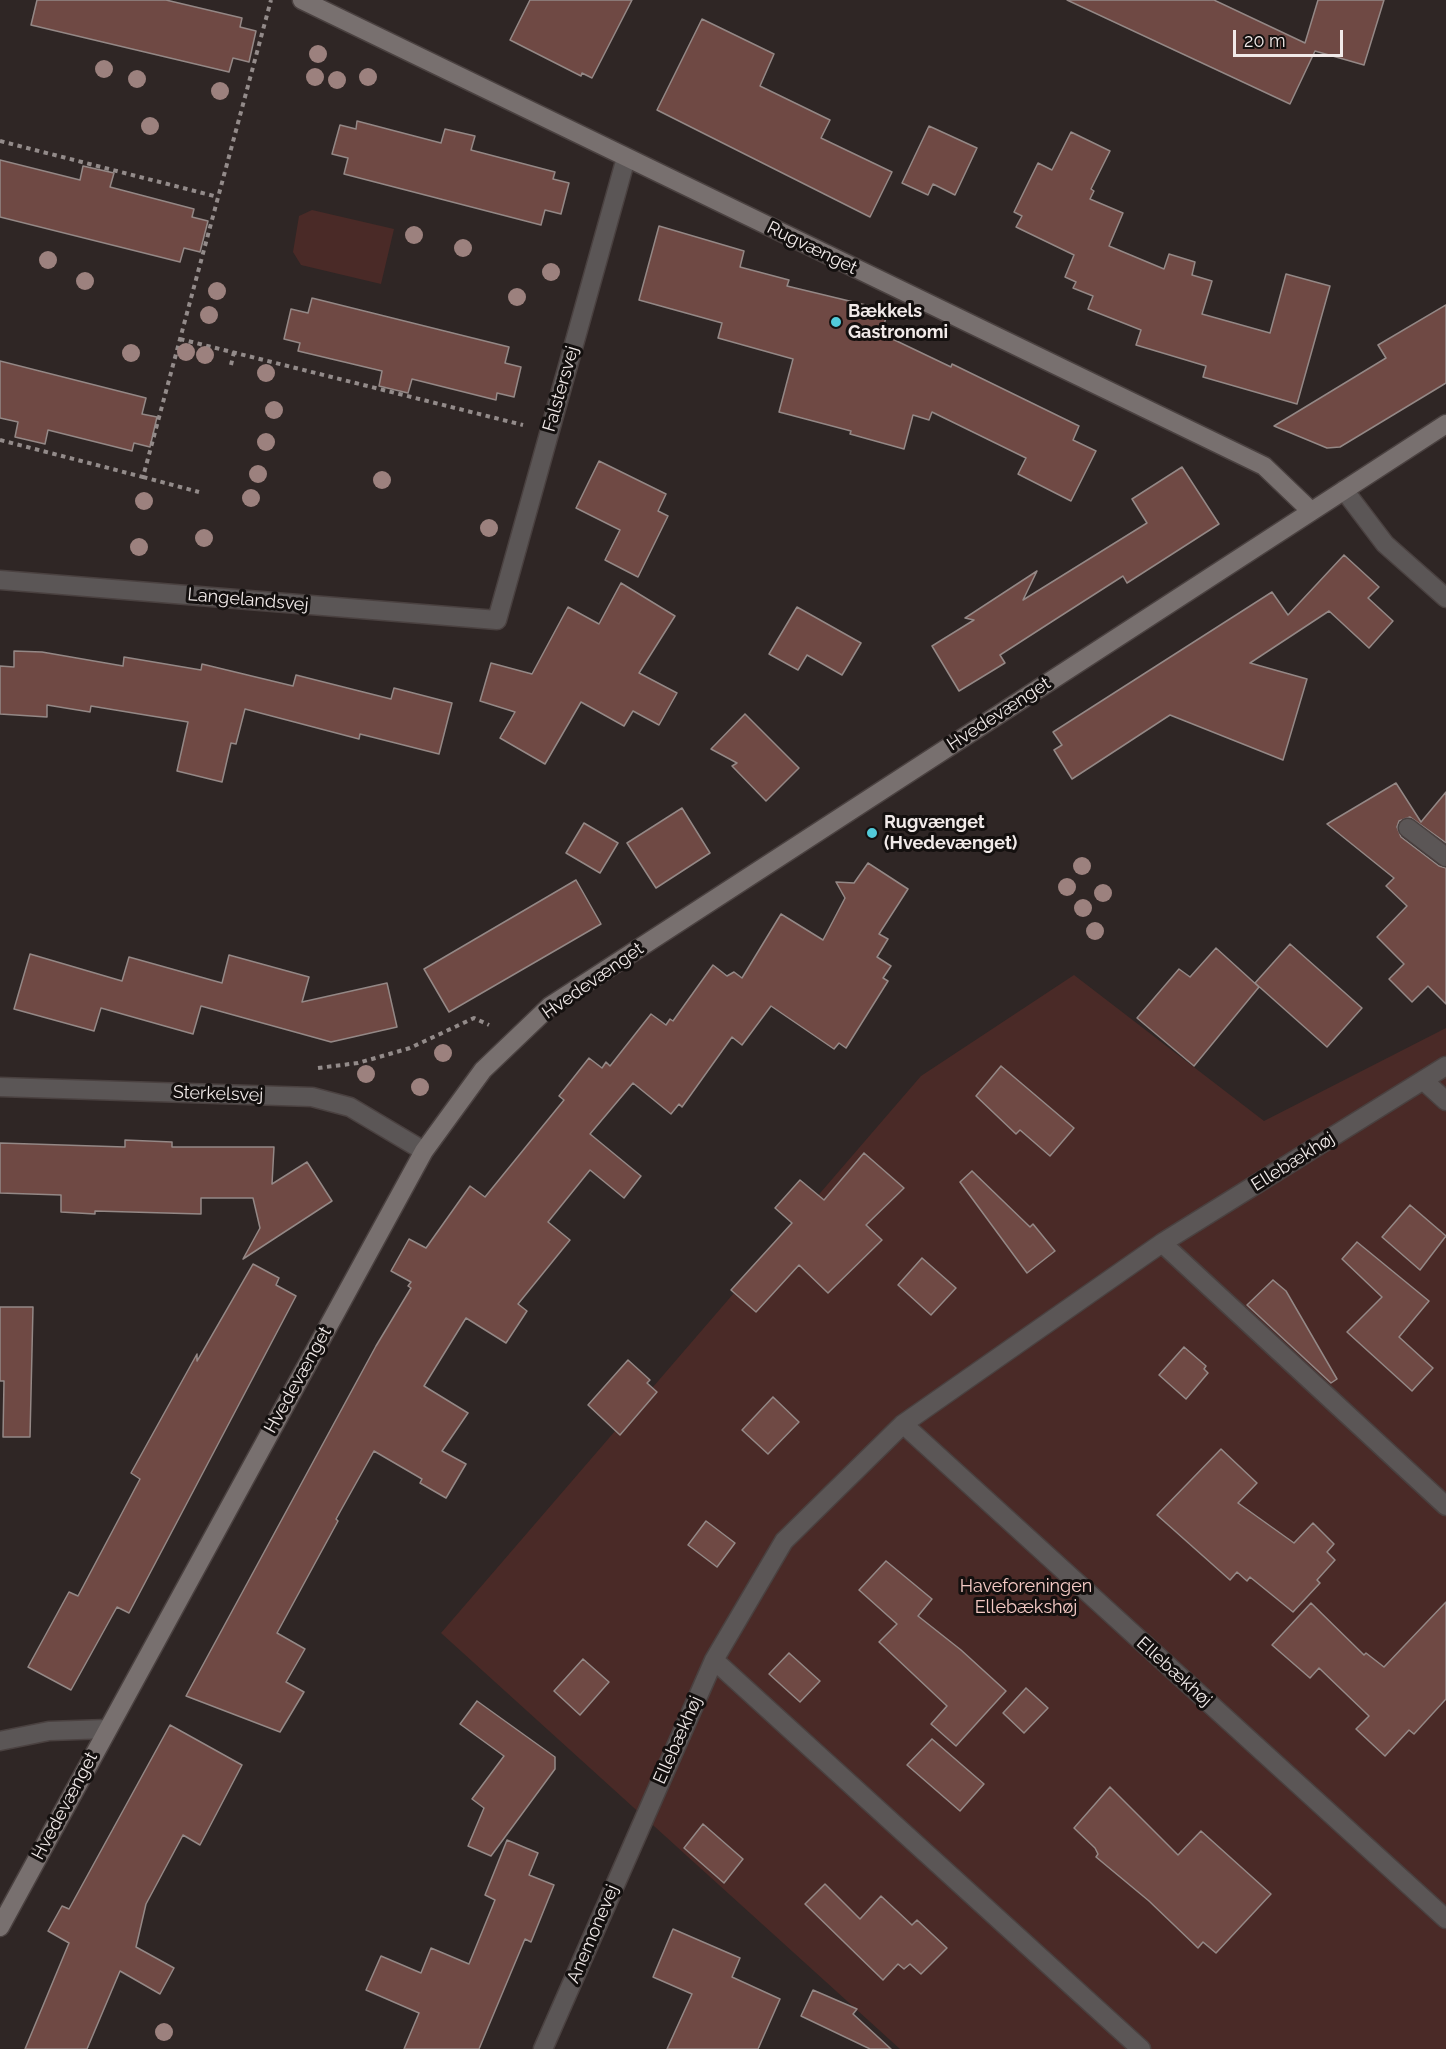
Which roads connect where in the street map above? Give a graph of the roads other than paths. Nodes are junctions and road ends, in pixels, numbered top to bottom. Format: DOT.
graph roads {
  1 [pos="302,0"];
  2 [pos="626,158"];
  3 [pos="1446,424"];
  4 [pos="1344,490"];
  5 [pos="1311,511"];
  6 [pos="0,580"];
  7 [pos="1446,598"];
  8 [pos="497,620"];
  9 [pos="1408,828"];
  10 [pos="1446,857"];
  11 [pos="1446,1066"];
  12 [pos="1424,1081"];
  13 [pos="0,1087"];
  14 [pos="1446,1101"];
  15 [pos="424,1151"];
  16 [pos="1162,1243"];
  17 [pos="903,1424"];
  18 [pos="1446,1506"];
  19 [pos="714,1660"];
  20 [pos="107,1729"];
  21 [pos="0,1741"];
  22 [pos="643,1819"];
  23 [pos="1446,1919"];
  24 [pos="0,1927"];
  25 [pos="543,2049"];
  26 [pos="1141,2049"];
  1 -- 2 [label="street, Rugvænget"];
  2 -- 5 [label="street, Rugvænget"];
  2 -- 8 [label="street, Falstersvej"];
  3 -- 4 [label="street, Hvedevænget"];
  4 -- 5 [label="street, Hvedevænget"];
  4 -- 7 [label="street"];
  5 -- 15 [label="street, Hvedevænget"];
  6 -- 8 [label="street, Langelandsvej"];
  9 -- 10 [label="street"];
  11 -- 12 [label="street, Ellebækhøj"];
  12 -- 14 [label="street"];
  12 -- 16 [label="street, Ellebækhøj"];
  13 -- 15 [label="street, Sterkelsvej"];
  15 -- 20 [label="street, Hvedevænget"];
  16 -- 17 [label="street, Ellebækhøj"];
  16 -- 18 [label="street"];
  17 -- 19 [label="street, Ellebækhøj"];
  17 -- 23 [label="street, Ellebækhøj"];
  19 -- 22 [label="street, Ellebækhøj"];
  19 -- 26 [label="street"];
  20 -- 21 [label="street"];
  20 -- 24 [label="street, Hvedevænget"];
  22 -- 25 [label="street, Anemonevej"];
}
